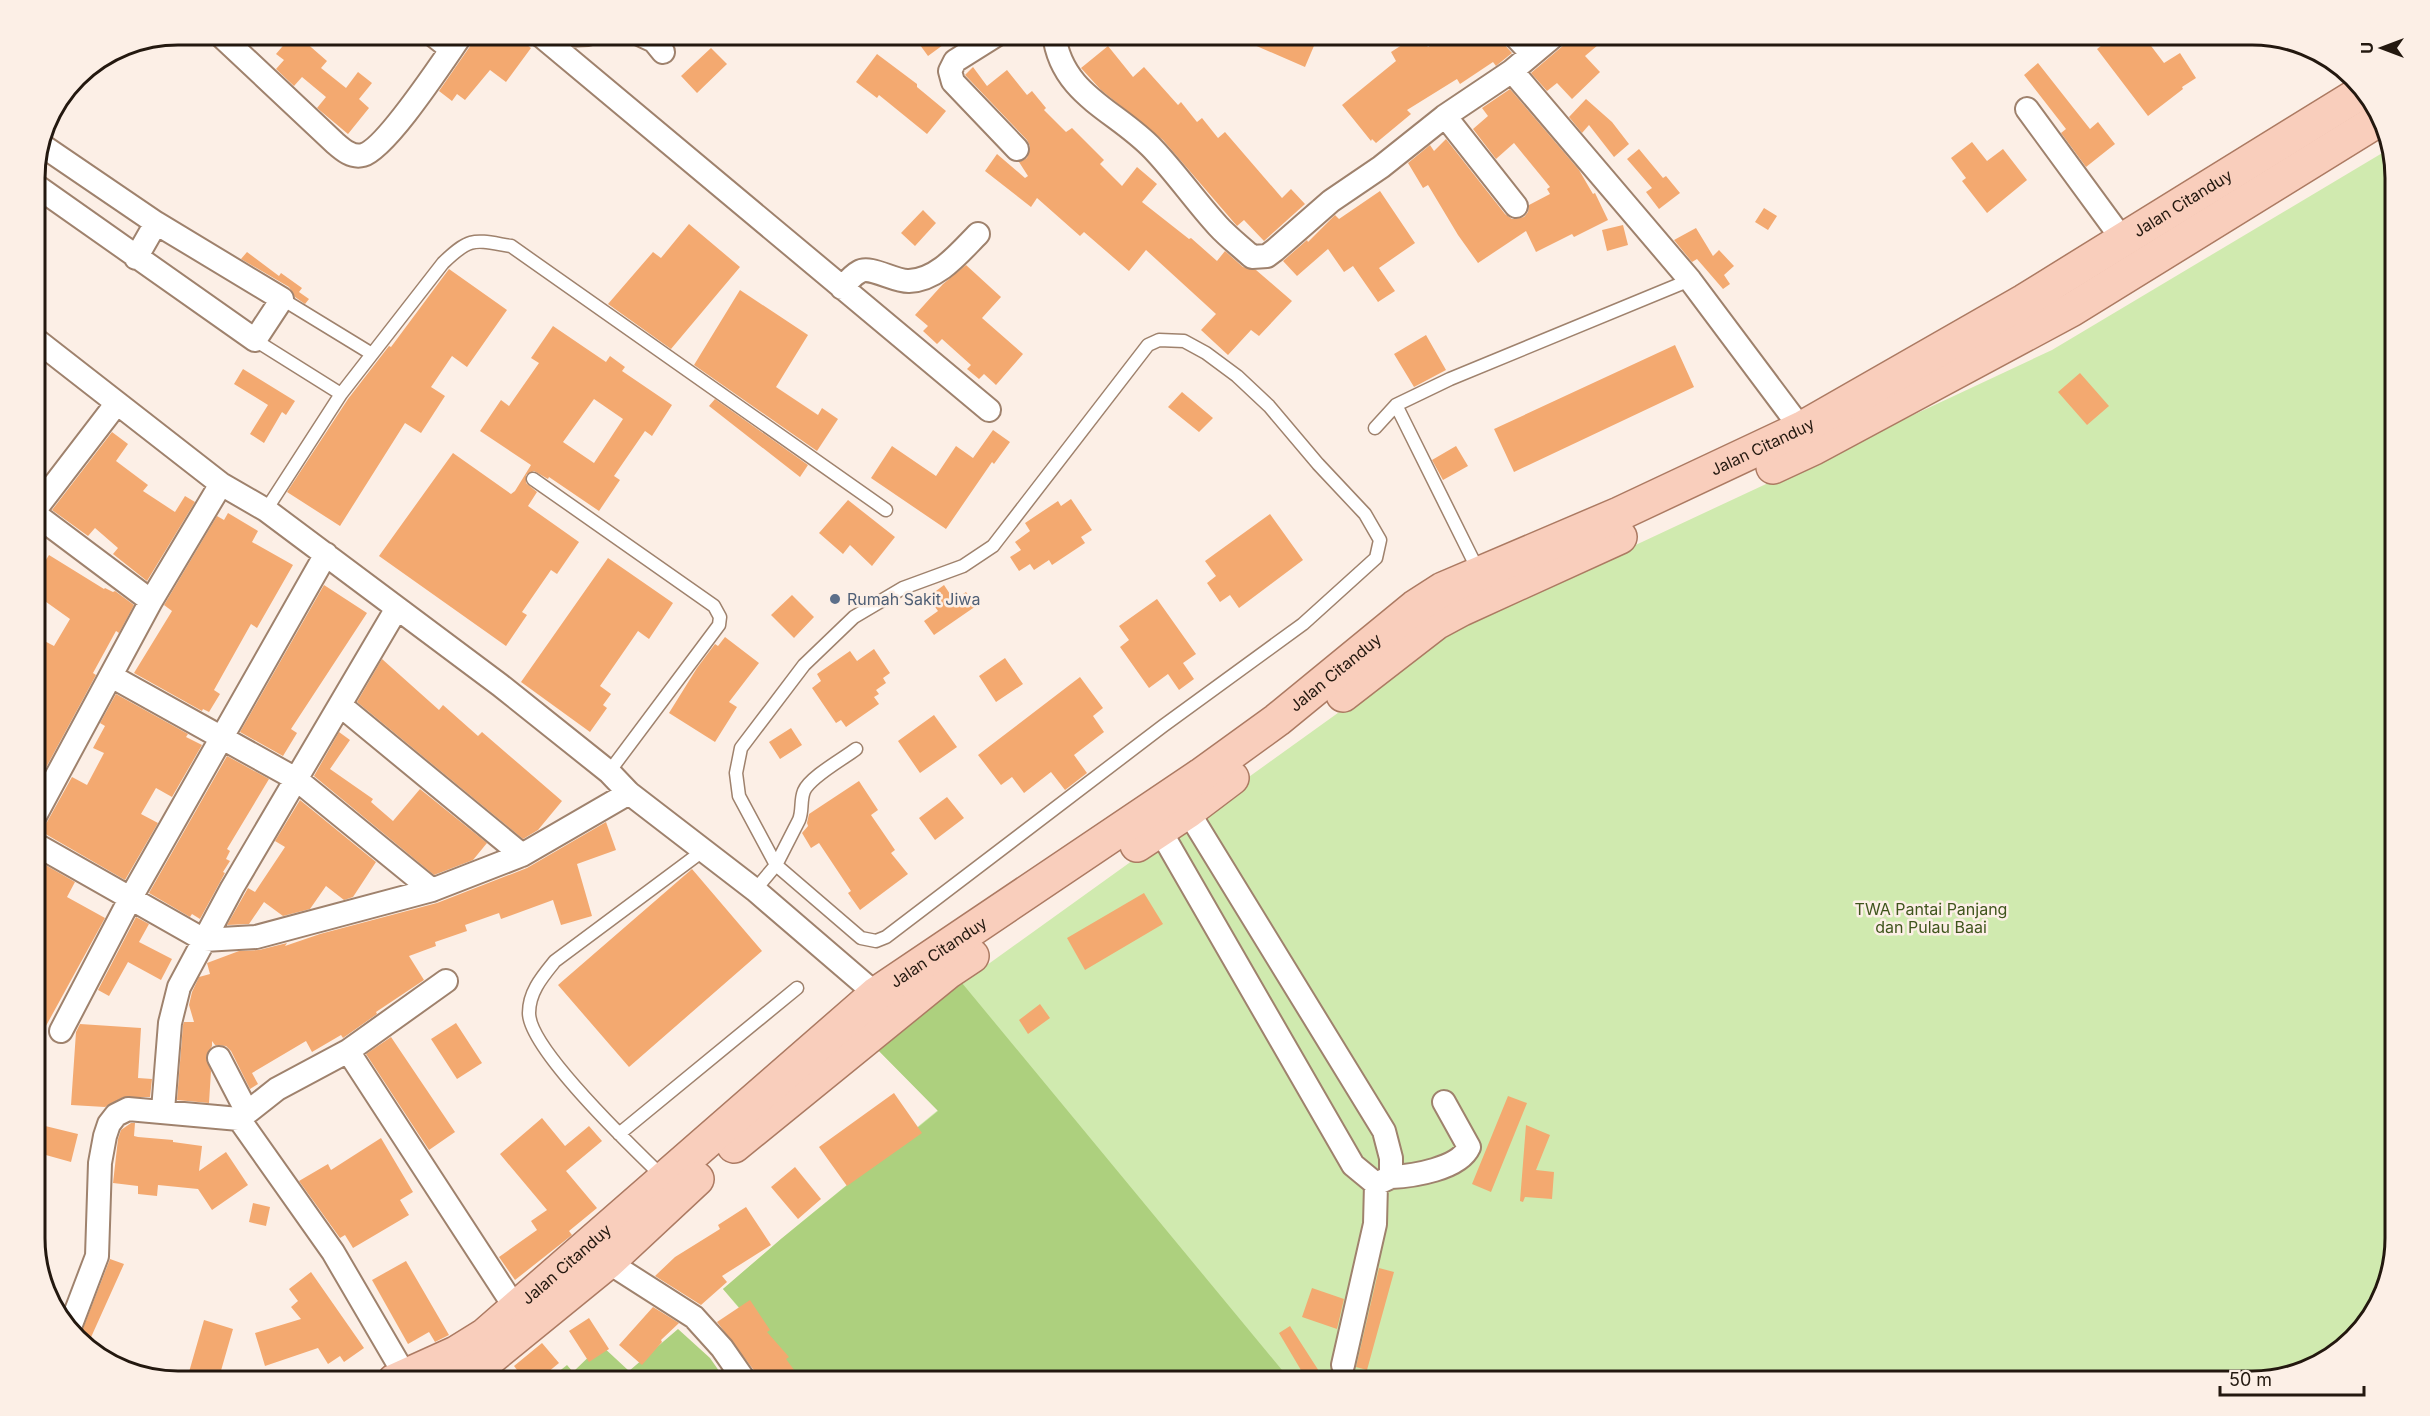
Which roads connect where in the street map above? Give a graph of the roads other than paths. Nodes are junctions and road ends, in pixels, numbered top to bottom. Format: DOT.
graph roads {
  1 [pos="231,45"];
  2 [pos="455,45"];
  3 [pos="552,45"];
  4 [pos="657,45"];
  5 [pos="980,45"];
  6 [pos="1055,45"];
  7 [pos="1523,45"];
  8 [pos="1543,45"];
  9 [pos="663,52"];
  10 [pos="1532,54"];
  11 [pos="1512,71"];
  12 [pos="2357,95"];
  13 [pos="2027,109"];
  14 [pos="1445,116"];
  15 [pos="2373,123"];
  16 [pos="1017,149"];
  17 [pos="49,150"];
  18 [pos="45,192"];
  19 [pos="1516,206"];
  20 [pos="156,222"];
  21 [pos="978,234"];
  22 [pos="2123,240"];
  23 [pos="136,258"];
  24 [pos="1690,280"];
  25 [pos="842,288"];
  26 [pos="282,299"];
  27 [pos="255,340"];
  28 [pos="45,347"];
  29 [pos="372,354"];
  30 [pos="341,394"];
  31 [pos="117,403"];
  32 [pos="1396,405"];
  33 [pos="989,410"];
  34 [pos="1375,428"];
  35 [pos="1808,438"];
  36 [pos="533,479"];
  37 [pos="221,484"];
  38 [pos="45,499"];
  39 [pos="266,510"];
  40 [pos="885,510"];
  41 [pos="45,520"];
  42 [pos="326,554"];
  43 [pos="1479,572"];
  44 [pos="152,601"];
  45 [pos="397,608"];
  46 [pos="111,676"];
  47 [pos="340,705"];
  48 [pos="222,736"];
  49 [pos="856,749"];
  50 [pos="609,772"];
  51 [pos="296,779"];
  52 [pos="629,793"];
  53 [pos="45,798"];
  54 [pos="1182,802"];
  55 [pos="1154,821"];
  56 [pos="45,850"];
  57 [pos="704,850"];
  58 [pos="522,855"];
  59 [pos="776,865"];
  60 [pos="432,890"];
  61 [pos="755,890"];
  62 [pos="130,899"];
  63 [pos="204,940"];
  64 [pos="446,981"];
  65 [pos="797,988"];
  66 [pos="876,994"];
  67 [pos="61,1031"];
  68 [pos="348,1051"];
  69 [pos="219,1058"];
  70 [pos="1444,1102"];
  71 [pos="163,1110"];
  72 [pos="243,1115"];
  73 [pos="619,1134"];
  74 [pos="665,1179"];
  75 [pos="1384,1180"];
  76 [pos="608,1262"];
  77 [pos="516,1309"];
  78 [pos="73,1320"];
  79 [pos="1343,1365"];
  80 [pos="396,1371"];
  81 [pos="417,1371"];
  82 [pos="473,1371"];
  83 [pos="738,1371"];
  1 -- 2 [label="street"];
  3 -- 25 [label="street"];
  4 -- 9 [label="street"];
  5 -- 16 [label="street"];
  6 -- 14 [label="street"];
  7 -- 10 [label="street"];
  8 -- 10 [label="street"];
  10 -- 11 [label="street"];
  11 -- 14 [label="street"];
  11 -- 24 [label="street"];
  12 -- 22 [label="main road, Jalan Citanduy"];
  13 -- 22 [label="street"];
  14 -- 19 [label="street"];
  15 -- 35 [label="main road, Jalan Citanduy"];
  17 -- 20 [label="street"];
  18 -- 23 [label="street"];
  20 -- 23 [label="street"];
  20 -- 26 [label="street"];
  21 -- 25 [label="street"];
  22 -- 35 [label="main road, Jalan Citanduy"];
  23 -- 27 [label="street"];
  24 -- 32 [label="lane"];
  24 -- 35 [label="street"];
  25 -- 33 [label="street"];
  26 -- 27 [label="street"];
  26 -- 29 [label="lane"];
  27 -- 30 [label="lane"];
  28 -- 31 [label="street"];
  29 -- 30 [label="lane"];
  29 -- 40 [label="lane"];
  30 -- 39 [label="lane"];
  31 -- 37 [label="street"];
  31 -- 38 [label="street"];
  32 -- 34 [label="lane"];
  32 -- 43 [label="lane"];
  35 -- 43 [label="main road, Jalan Citanduy"];
  35 -- 54 [label="main road, Jalan Citanduy"];
  36 -- 50 [label="lane"];
  37 -- 39 [label="street"];
  37 -- 44 [label="street"];
  39 -- 42 [label="street"];
  41 -- 44 [label="street"];
  42 -- 45 [label="street"];
  42 -- 48 [label="street"];
  43 -- 54 [label="main road, Jalan Citanduy"];
  44 -- 46 [label="street"];
  45 -- 47 [label="street"];
  45 -- 50 [label="street"];
  46 -- 48 [label="street"];
  46 -- 53 [label="street"];
  47 -- 51 [label="street"];
  47 -- 58 [label="street"];
  48 -- 51 [label="street"];
  48 -- 62 [label="street"];
  49 -- 59 [label="lane"];
  50 -- 52 [label="street"];
  51 -- 60 [label="street"];
  51 -- 63 [label="street"];
  52 -- 57 [label="street"];
  52 -- 58 [label="street"];
  54 -- 55 [label="main road, Jalan Citanduy"];
  54 -- 75 [label="street"];
  55 -- 66 [label="main road, Jalan Citanduy"];
  55 -- 75 [label="street"];
  55 -- 76 [label="main road, Jalan Citanduy"];
  56 -- 62 [label="street"];
  57 -- 61 [label="street"];
  57 -- 73 [label="lane"];
  58 -- 60 [label="street"];
  59 -- 59 [label="lane"];
  59 -- 61 [label="lane"];
  60 -- 63 [label="street"];
  61 -- 66 [label="street"];
  62 -- 63 [label="street"];
  62 -- 67 [label="street"];
  63 -- 71 [label="street"];
  64 -- 68 [label="street"];
  65 -- 73 [label="lane"];
  66 -- 74 [label="main road, Jalan Citanduy"];
  68 -- 72 [label="street"];
  68 -- 77 [label="street"];
  69 -- 72 [label="street"];
  70 -- 75 [label="street"];
  71 -- 72 [label="street"];
  71 -- 78 [label="street"];
  72 -- 80 [label="street"];
  73 -- 74 [label="lane"];
  74 -- 77 [label="main road, Jalan Citanduy"];
  75 -- 79 [label="street"];
  76 -- 82 [label="main road, Jalan Citanduy"];
  76 -- 83 [label="street"];
  77 -- 81 [label="main road, Jalan Citanduy"];
}
